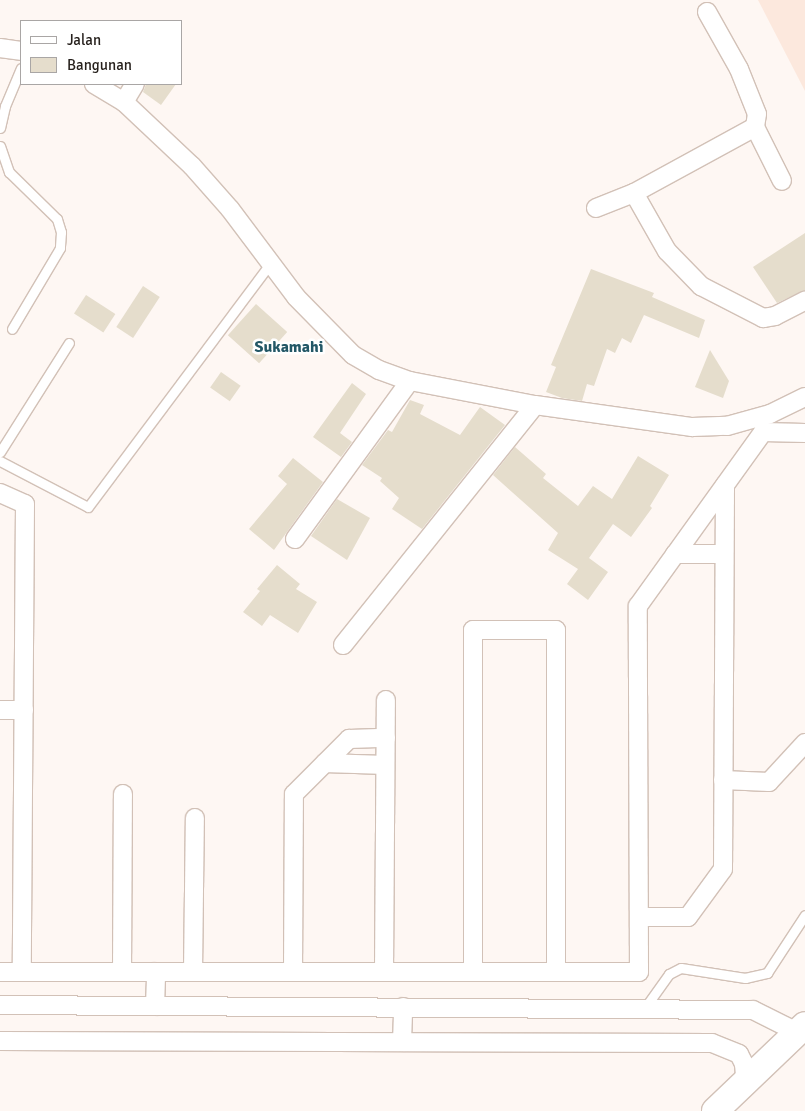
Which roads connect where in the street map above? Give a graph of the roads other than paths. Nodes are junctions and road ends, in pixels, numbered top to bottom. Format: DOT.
graph roads {
  1 [pos="707,12"];
  2 [pos="0,48"];
  3 [pos="20,51"];
  4 [pos="20,70"];
  5 [pos="96,85"];
  6 [pos="134,85"];
  7 [pos="124,102"];
  8 [pos="756,127"];
  9 [pos="0,128"];
  10 [pos="0,146"];
  11 [pos="782,181"];
  12 [pos="634,193"];
  13 [pos="596,208"];
  14 [pos="269,264"];
  15 [pos="805,301"];
  16 [pos="12,329"];
  17 [pos="70,343"];
  18 [pos="410,381"];
  19 [pos="805,397"];
  20 [pos="535,405"];
  21 [pos="805,433"];
  22 [pos="0,452"];
  23 [pos="0,461"];
  24 [pos="725,484"];
  25 [pos="0,493"];
  26 [pos="296,539"];
  27 [pos="675,554"];
  28 [pos="724,554"];
  29 [pos="343,645"];
  30 [pos="386,700"];
  31 [pos="0,710"];
  32 [pos="24,710"];
  33 [pos="386,738"];
  34 [pos="805,743"];
  35 [pos="325,763"];
  36 [pos="385,765"];
  37 [pos="723,780"];
  38 [pos="123,794"];
  39 [pos="195,818"];
  40 [pos="805,915"];
  41 [pos="639,917"];
  42 [pos="0,972"];
  43 [pos="22,972"];
  44 [pos="122,972"];
  45 [pos="156,972"];
  46 [pos="193,972"];
  47 [pos="293,972"];
  48 [pos="384,972"];
  49 [pos="473,972"];
  50 [pos="556,972"];
  51 [pos="0,1005"];
  52 [pos="155,1006"];
  53 [pos="403,1008"];
  54 [pos="644,1009"];
  55 [pos="802,1029"];
  56 [pos="0,1041"];
  57 [pos="402,1042"];
  58 [pos="746,1085"];
  59 [pos="715,1111"];
  1 -- 8 [label="street"];
  2 -- 3 [label="street"];
  4 -- 9 [label="lane"];
  5 -- 7 [label="street"];
  6 -- 7 [label="street"];
  7 -- 14 [label="street"];
  8 -- 11 [label="street"];
  8 -- 12 [label="street"];
  10 -- 16 [label="lane"];
  12 -- 13 [label="street"];
  12 -- 15 [label="street"];
  14 -- 18 [label="street"];
  14 -- 23 [label="lane"];
  17 -- 22 [label="lane"];
  18 -- 20 [label="street"];
  18 -- 26 [label="street"];
  19 -- 20 [label="street"];
  20 -- 29 [label="street"];
  21 -- 24 [label="street"];
  24 -- 27 [label="street"];
  24 -- 28 [label="street"];
  25 -- 32 [label="street"];
  27 -- 28 [label="street"];
  27 -- 41 [label="street"];
  28 -- 37 [label="street"];
  30 -- 33 [label="street"];
  31 -- 32 [label="street"];
  32 -- 43 [label="street"];
  33 -- 35 [label="street"];
  33 -- 36 [label="street"];
  34 -- 37 [label="street"];
  35 -- 36 [label="street"];
  35 -- 47 [label="street"];
  36 -- 48 [label="street"];
  37 -- 41 [label="street"];
  38 -- 44 [label="street"];
  39 -- 46 [label="street"];
  40 -- 54 [label="lane"];
  41 -- 50 [label="street"];
  42 -- 43 [label="street"];
  43 -- 44 [label="street"];
  44 -- 45 [label="street"];
  45 -- 46 [label="street"];
  45 -- 52 [label="street"];
  46 -- 47 [label="street"];
  47 -- 48 [label="street"];
  48 -- 49 [label="street"];
  49 -- 50 [label="street"];
  49 -- 50 [label="street"];
  51 -- 52 [label="street"];
  52 -- 53 [label="street"];
  53 -- 54 [label="street"];
  53 -- 57 [label="street"];
  54 -- 55 [label="street"];
  55 -- 58 [label="street"];
  56 -- 57 [label="street"];
  57 -- 58 [label="street"];
  58 -- 59 [label="street"];
}
